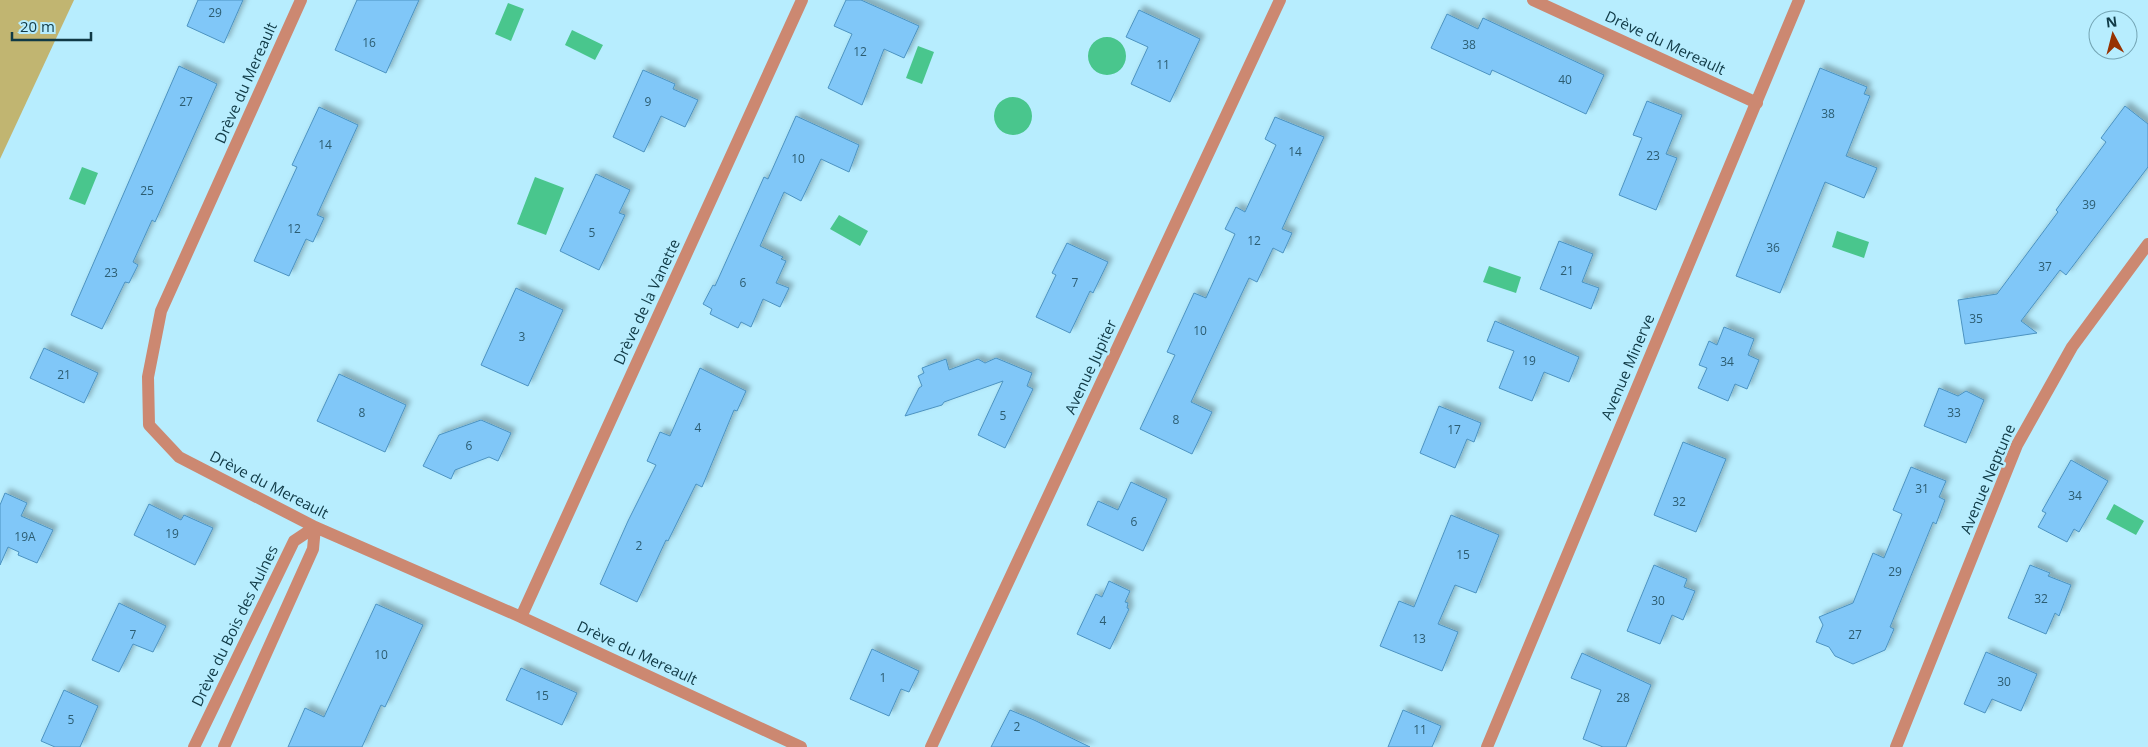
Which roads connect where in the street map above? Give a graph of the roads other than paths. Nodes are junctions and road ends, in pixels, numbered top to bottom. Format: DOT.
graph roads {
  1 [pos="302,0"];
  2 [pos="802,0"];
  3 [pos="1280,0"];
  4 [pos="1533,0"];
  5 [pos="1798,0"];
  6 [pos="1757,103"];
  7 [pos="2146,251"];
  8 [pos="315,527"];
  9 [pos="521,617"];
  10 [pos="194,747"];
  11 [pos="224,747"];
  12 [pos="801,747"];
  13 [pos="931,747"];
  14 [pos="1487,747"];
  15 [pos="1896,747"];
  1 -- 8 [label="street, Drève du Mereault"];
  2 -- 9 [label="street, Drève de la Vanette"];
  3 -- 13 [label="street, Avenue Jupiter"];
  4 -- 6 [label="street, Drève du Mereault"];
  5 -- 6 [label="street, Avenue Minerve"];
  6 -- 14 [label="street, Avenue Minerve"];
  7 -- 15 [label="street, Avenue Neptune"];
  8 -- 9 [label="street, Drève du Mereault"];
  8 -- 10 [label="street, Drève du Bois des Aulnes"];
  8 -- 11 [label="street"];
  9 -- 12 [label="street, Drève du Mereault"];
}
